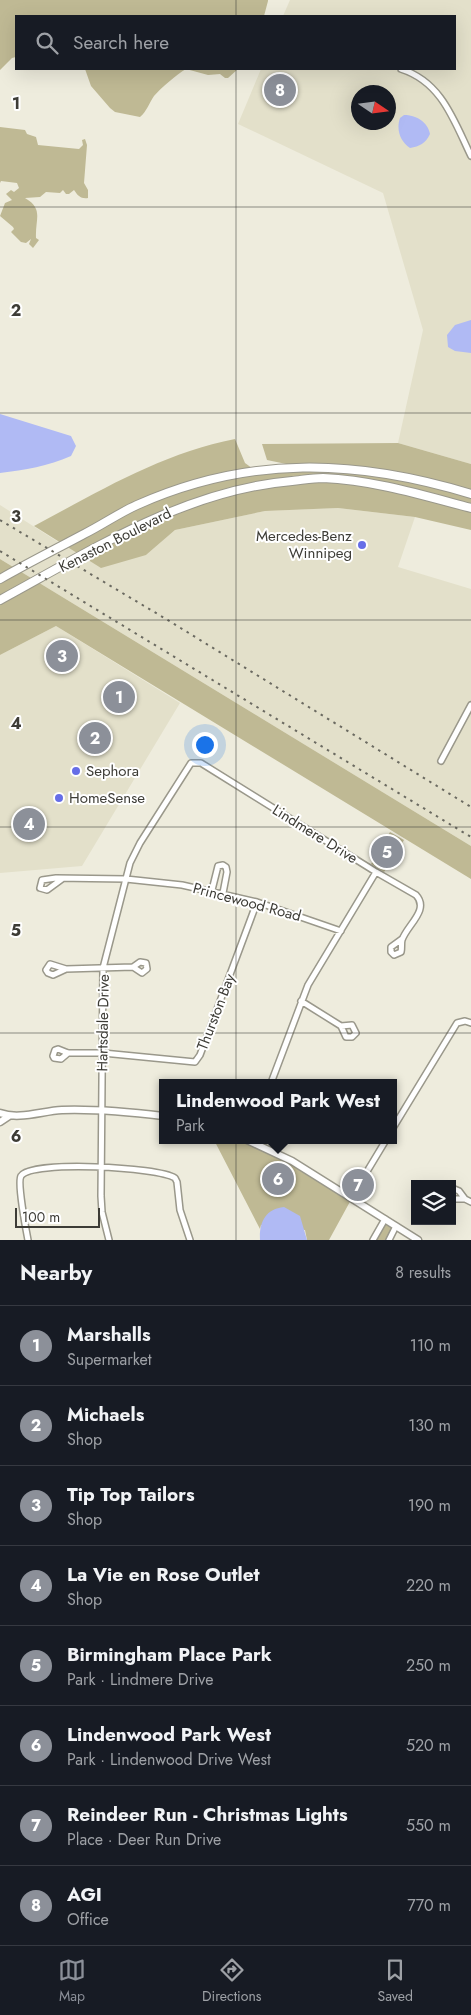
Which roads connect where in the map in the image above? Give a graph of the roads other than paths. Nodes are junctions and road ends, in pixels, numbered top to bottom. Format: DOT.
graph roads {
  1 [pos="403,70"];
  2 [pos="471,156"];
  3 [pos="471,494"];
  4 [pos="471,508"];
  5 [pos="0,579"];
  6 [pos="0,600"];
  7 [pos="471,705"];
  8 [pos="441,761"];
  9 [pos="376,872"];
  10 [pos="62,878"];
  11 [pos="126,879"];
  12 [pos="212,890"];
  13 [pos="223,893"];
  14 [pos="257,902"];
  15 [pos="341,930"];
  16 [pos="402,939"];
  17 [pos="132,967"];
  18 [pos="103,968"];
  19 [pos="66,969"];
  20 [pos="302,1001"];
  21 [pos="471,1023"];
  22 [pos="341,1026"];
  23 [pos="68,1053"];
  24 [pos="103,1053"];
  25 [pos="273,1079"];
  26 [pos="102,1110"];
  27 [pos="0,1113"];
  28 [pos="9,1116"];
  29 [pos="159,1116"];
  30 [pos="397,1121"];
  31 [pos="0,1122"];
  32 [pos="257,1144"];
  33 [pos="384,1144"];
  34 [pos="102,1166"];
  35 [pos="456,1190"];
  36 [pos="351,1198"];
  37 [pos="456,1199"];
  38 [pos="464,1199"];
  39 [pos="471,1202"];
  40 [pos="385,1219"];
  41 [pos="396,1226"];
  42 [pos="28,1240"];
  43 [pos="109,1240"];
  44 [pos="190,1240"];
  45 [pos="374,1240"];
  46 [pos="389,1240"];
  47 [pos="418,1240"];
  1 -- 2 [label="street"];
  3 -- 5 [label="main road, Kenaston Boulevard"];
  4 -- 6 [label="main road, Kenaston Boulevard"];
  7 -- 8 [label="street"];
  9 -- 11 [label="street, Lindmere Drive"];
  9 -- 15 [label="street"];
  9 -- 16 [label="street"];
  10 -- 11 [label="street, Princewood Road"];
  11 -- 12 [label="street, Princewood Road"];
  11 -- 18 [label="street, Hartsdale Drive"];
  12 -- 13 [label="street, Princewood Road"];
  12 -- 13 [label="street"];
  13 -- 14 [label="street, Princewood Road"];
  14 -- 15 [label="street, Princewood Road"];
  14 -- 24 [label="street, Thurston Bay"];
  15 -- 20 [label="street"];
  17 -- 18 [label="street"];
  18 -- 19 [label="street"];
  18 -- 24 [label="street, Hartsdale Drive"];
  20 -- 22 [label="street"];
  20 -- 25 [label="street"];
  21 -- 30 [label="street"];
  23 -- 24 [label="street"];
  24 -- 26 [label="street, Hartsdale Drive"];
  26 -- 28 [label="street"];
  26 -- 29 [label="street"];
  26 -- 34 [label="street, Hartsdale Drive"];
  27 -- 28 [label="street"];
  28 -- 31 [label="street"];
  32 -- 36 [label="street"];
  33 -- 36 [label="street"];
  34 -- 42 [label="street"];
  34 -- 43 [label="street, Hartsdale Drive"];
  34 -- 44 [label="street"];
  35 -- 38 [label="street"];
  36 -- 40 [label="street"];
  37 -- 38 [label="street"];
  38 -- 39 [label="street"];
  40 -- 41 [label="street"];
  40 -- 45 [label="street"];
  41 -- 46 [label="street"];
  41 -- 47 [label="street"];
}
